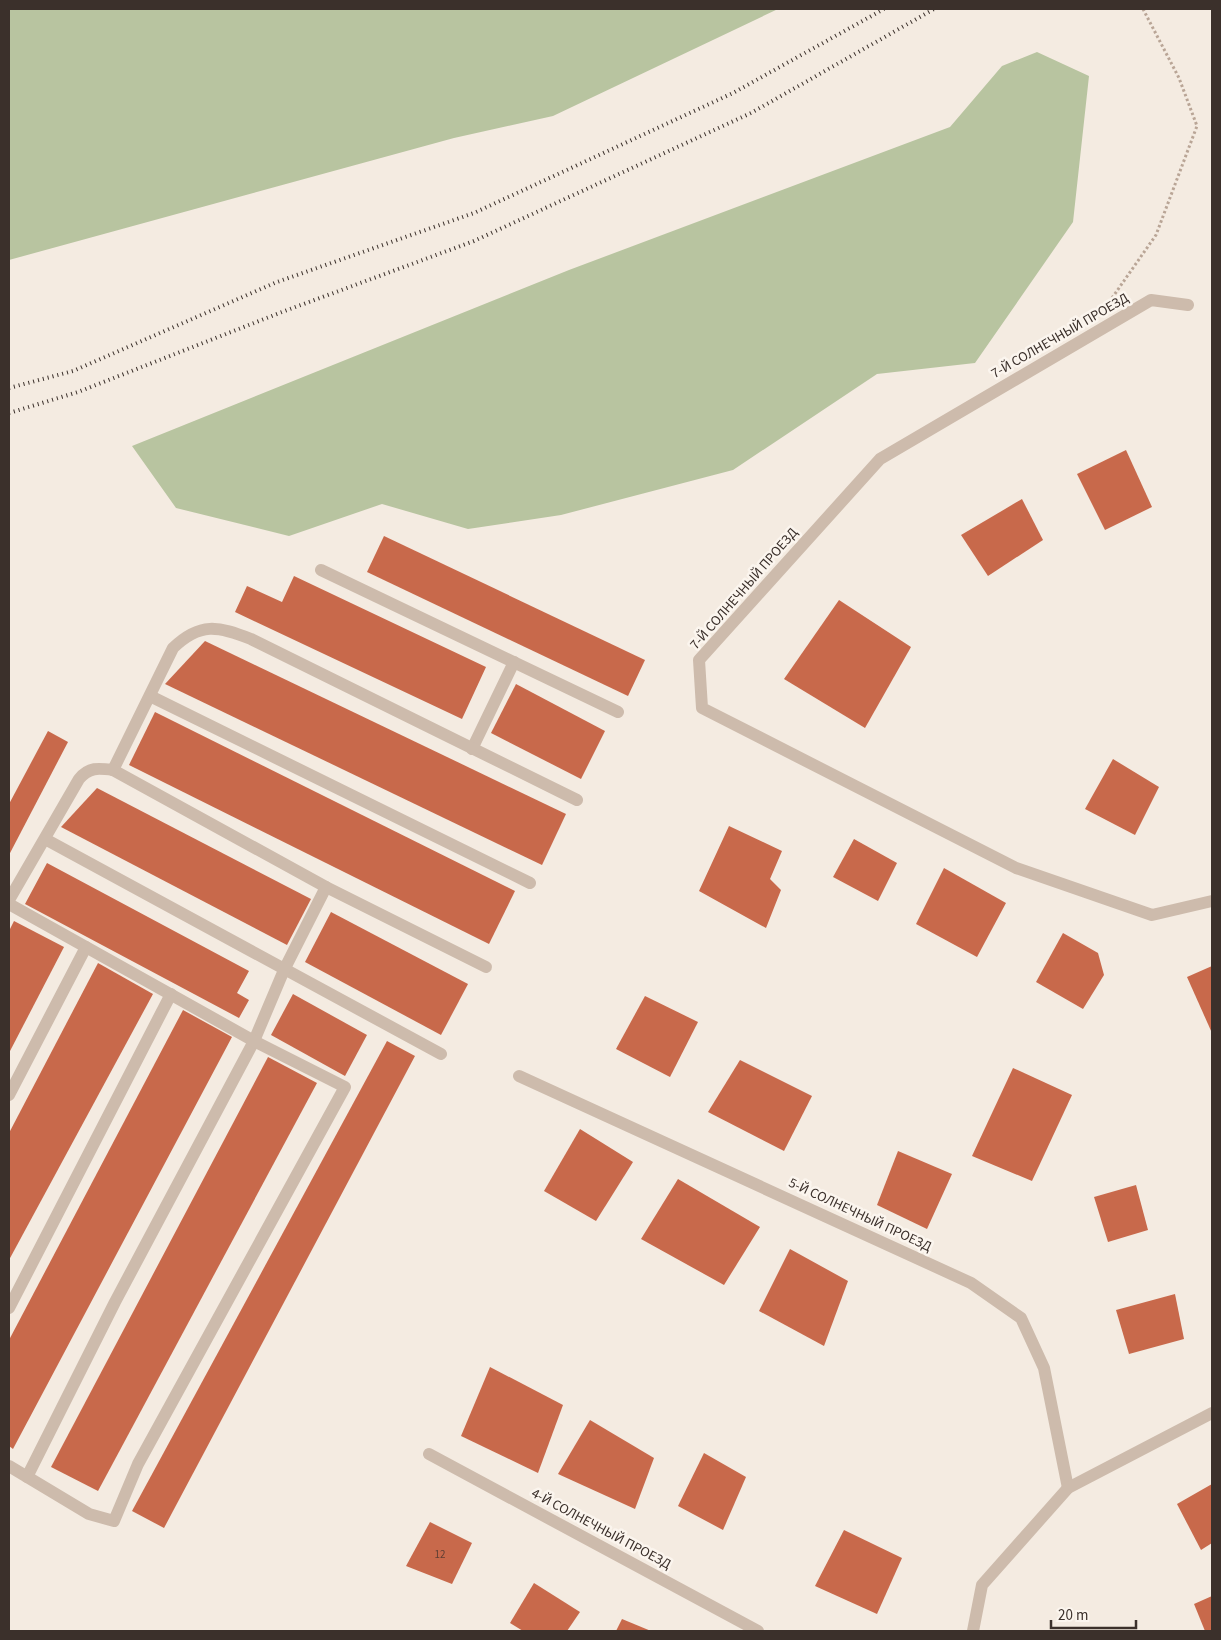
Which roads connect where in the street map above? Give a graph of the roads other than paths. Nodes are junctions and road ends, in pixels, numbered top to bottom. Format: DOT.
graph roads {
  1 [pos="1188,305"];
  2 [pos="321,570"];
  3 [pos="514,662"];
  4 [pos="150,696"];
  5 [pos="618,712"];
  6 [pos="472,749"];
  7 [pos="113,770"];
  8 [pos="577,800"];
  9 [pos="46,839"];
  10 [pos="530,883"];
  11 [pos="326,887"];
  12 [pos="9,900"];
  13 [pos="1212,900"];
  14 [pos="9,904"];
  15 [pos="86,946"];
  16 [pos="486,967"];
  17 [pos="284,970"];
  18 [pos="172,994"];
  19 [pos="254,1041"];
  20 [pos="441,1054"];
  21 [pos="519,1076"];
  22 [pos="9,1095"];
  23 [pos="9,1308"];
  24 [pos="1212,1413"];
  25 [pos="429,1454"];
  26 [pos="9,1466"];
  27 [pos="26,1477"];
  28 [pos="1068,1488"];
  29 [pos="758,1631"];
  30 [pos="973,1631"];
  1 -- 13 [label="street, 7-Й СОЛНЕЧНЫЙ ПРОЕЗД"];
  2 -- 3 [label="street"];
  3 -- 5 [label="street"];
  3 -- 6 [label="street"];
  4 -- 6 [label="street"];
  4 -- 7 [label="street"];
  4 -- 10 [label="street"];
  6 -- 8 [label="street"];
  7 -- 9 [label="street"];
  7 -- 11 [label="street"];
  9 -- 12 [label="street"];
  9 -- 17 [label="street"];
  11 -- 16 [label="street"];
  11 -- 17 [label="street"];
  14 -- 15 [label="street"];
  15 -- 18 [label="street"];
  15 -- 22 [label="street"];
  17 -- 19 [label="street"];
  17 -- 20 [label="street"];
  18 -- 19 [label="street"];
  18 -- 23 [label="street"];
  19 -- 27 [label="street"];
  19 -- 27 [label="street"];
  21 -- 28 [label="street, 5-Й СОЛНЕЧНЫЙ ПРОЕЗД"];
  24 -- 28 [label="street"];
  25 -- 29 [label="street, 4-Й СОЛНЕЧНЫЙ ПРОЕЗД"];
  26 -- 27 [label="street"];
  28 -- 30 [label="street"];
}
